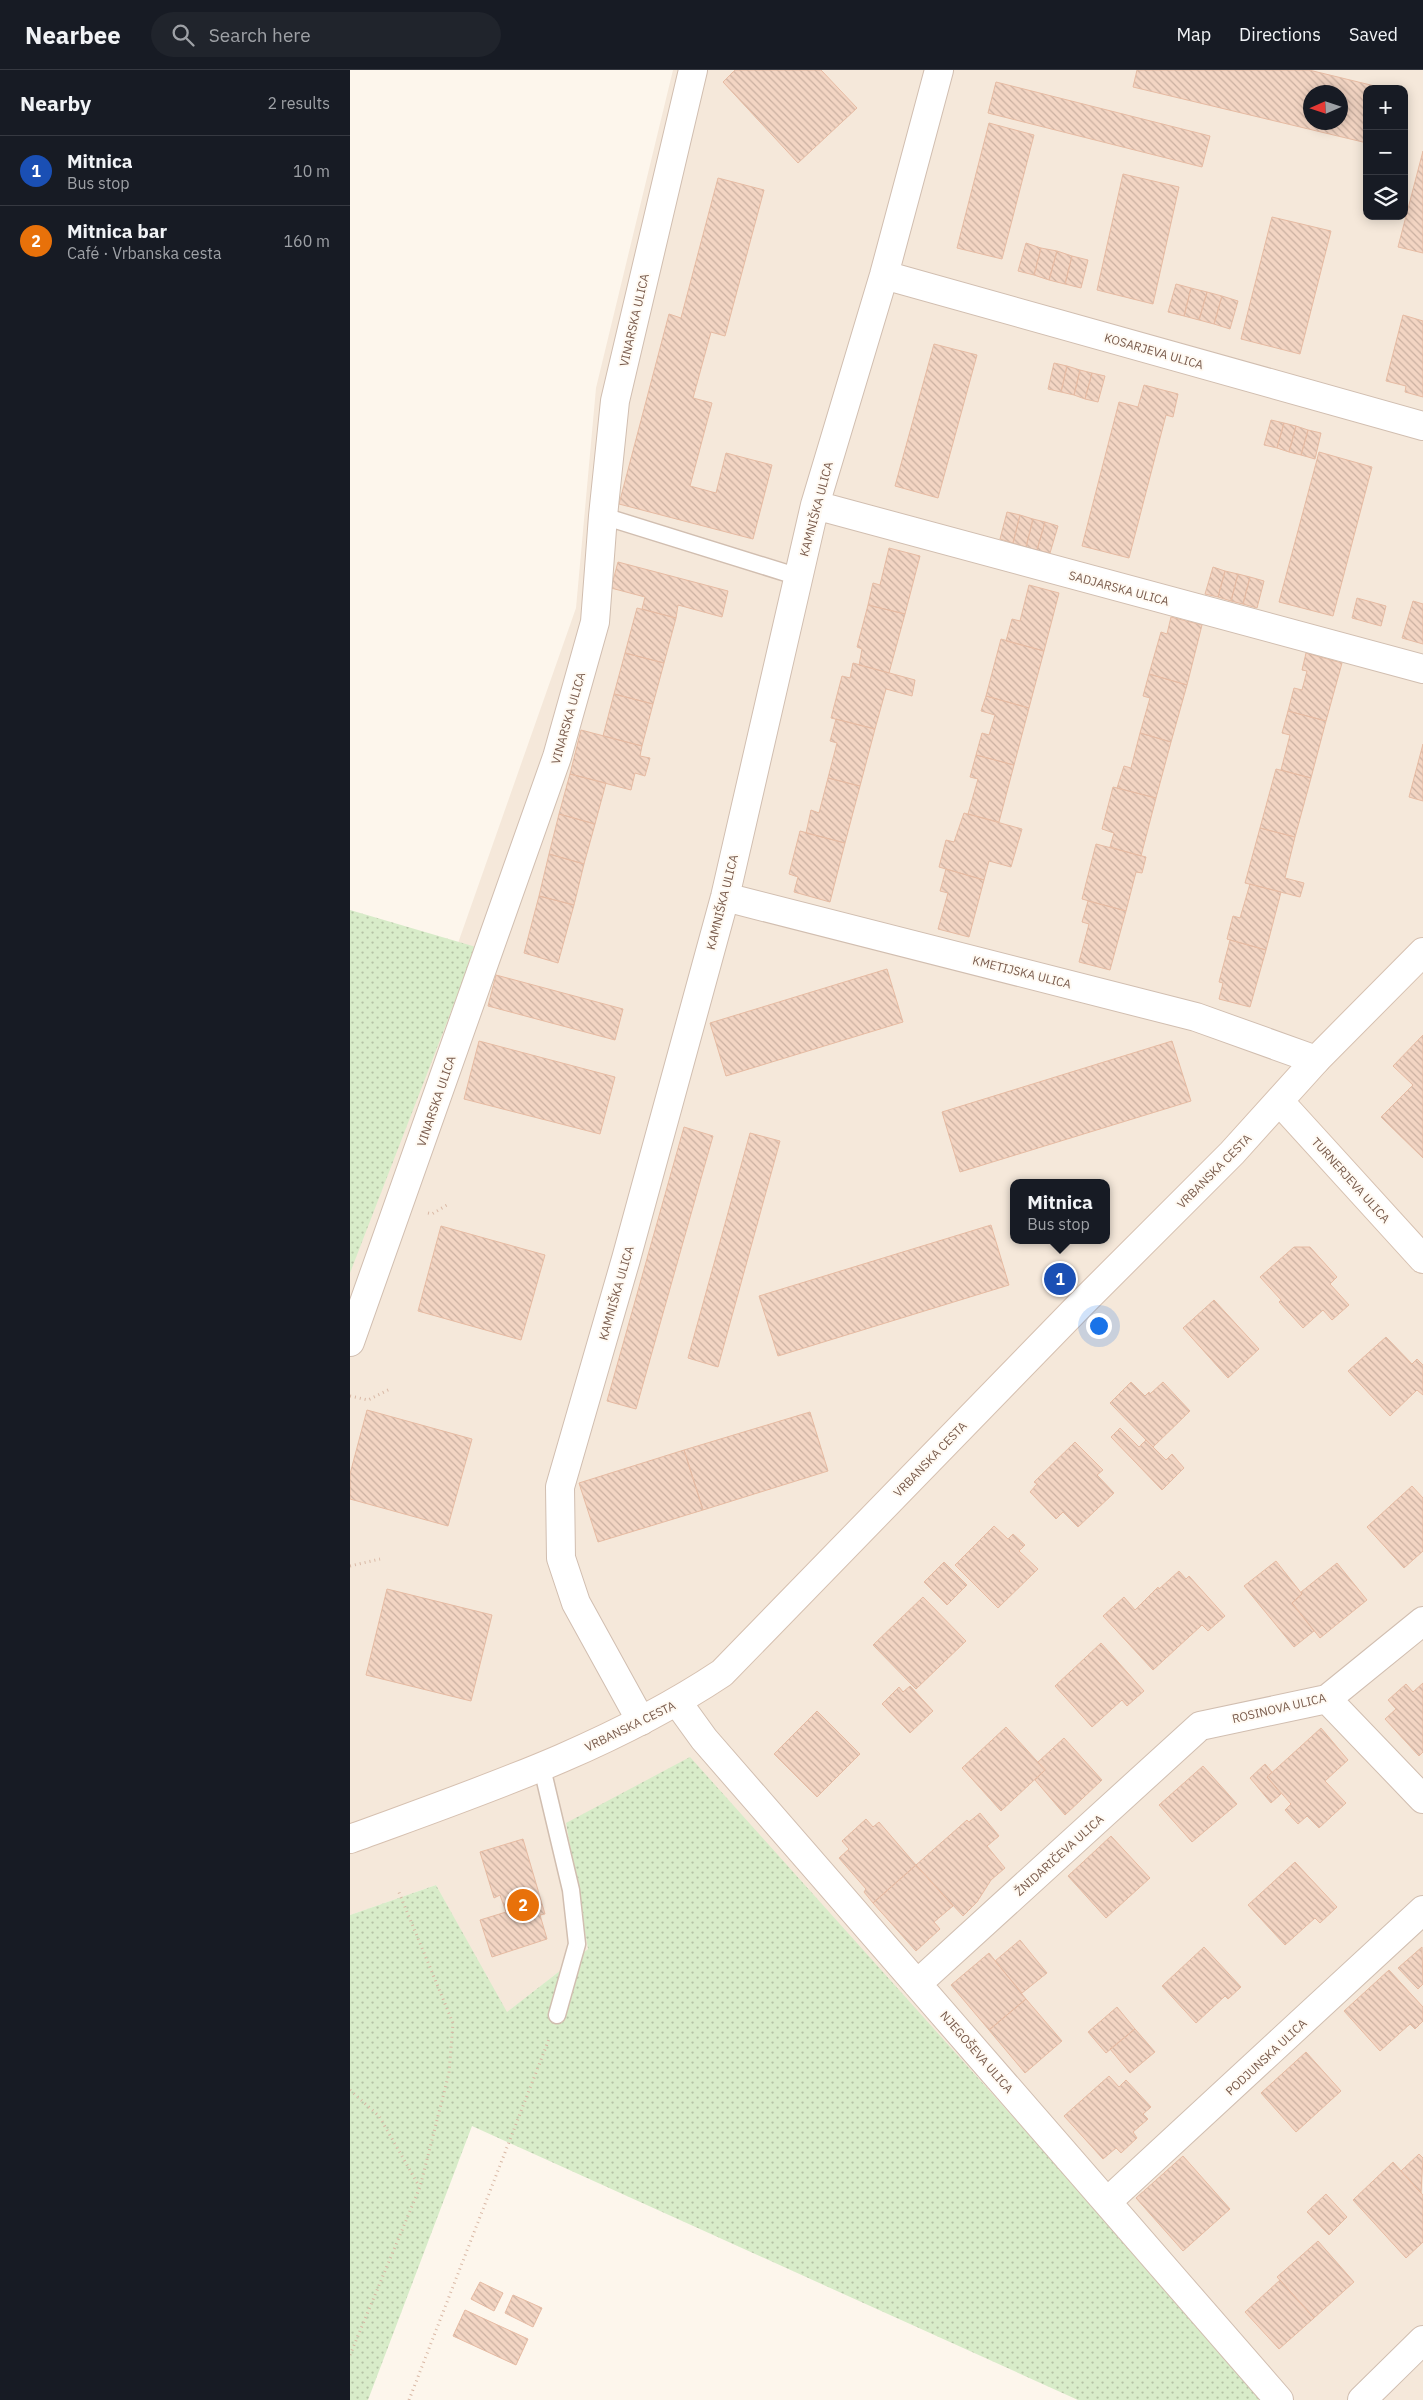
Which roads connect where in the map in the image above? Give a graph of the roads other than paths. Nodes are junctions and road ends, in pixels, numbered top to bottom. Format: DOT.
graph roads {
  1 [pos="693,70"];
  2 [pos="939,70"];
  3 [pos="884,275"];
  4 [pos="1423,426"];
  5 [pos="815,505"];
  6 [pos="603,516"];
  7 [pos="799,576"];
  8 [pos="1423,668"];
  9 [pos="725,897"];
  10 [pos="1423,952"];
  11 [pos="1316,1060"];
  12 [pos="1280,1102"];
  13 [pos="1423,1259"];
  14 [pos="350,1342"];
  15 [pos="1423,1621"];
  16 [pos="1327,1699"];
  17 [pos="678,1703"];
  18 [pos="641,1721"];
  19 [pos="1200,1726"];
  20 [pos="542,1768"];
  21 [pos="1423,1799"];
  22 [pos="350,1839"];
  23 [pos="1423,1910"];
  24 [pos="917,1984"];
  25 [pos="557,2015"];
  26 [pos="1107,2202"];
  27 [pos="1423,2340"];
  28 [pos="1279,2400"];
  29 [pos="1362,2400"];
  1 -- 6 [label="street, VINARSKA ULICA"];
  2 -- 3 [label="street, KAMNIŠKA ULICA"];
  3 -- 4 [label="street, KOSARJEVA ULICA"];
  3 -- 5 [label="street, KAMNIŠKA ULICA"];
  5 -- 7 [label="street, KAMNIŠKA ULICA"];
  5 -- 8 [label="street, SADJARSKA ULICA"];
  6 -- 7 [label="lane"];
  6 -- 14 [label="street, VINARSKA ULICA"];
  7 -- 9 [label="street, KAMNIŠKA ULICA"];
  9 -- 11 [label="street, KMETIJSKA ULICA"];
  9 -- 18 [label="street, KAMNIŠKA ULICA"];
  10 -- 11 [label="street, VRBANSKA CESTA"];
  11 -- 12 [label="street, VRBANSKA CESTA"];
  12 -- 13 [label="street, TURNERJEVA ULICA"];
  12 -- 17 [label="street, VRBANSKA CESTA"];
  15 -- 16 [label="street, ROSINOVA ULICA"];
  16 -- 19 [label="street, ROSINOVA ULICA"];
  16 -- 21 [label="street"];
  17 -- 18 [label="street, VRBANSKA CESTA"];
  17 -- 24 [label="street, NJEGOŠEVA ULICA"];
  18 -- 20 [label="street, VRBANSKA CESTA"];
  19 -- 24 [label="street, ŽNIDARIČEVA ULICA"];
  20 -- 22 [label="street, VRBANSKA CESTA"];
  20 -- 25 [label="lane"];
  23 -- 26 [label="street, PODJUNSKA ULICA"];
  24 -- 26 [label="street, NJEGOŠEVA ULICA"];
  26 -- 28 [label="street, NJEGOŠEVA ULICA"];
  27 -- 29 [label="street"];
}
